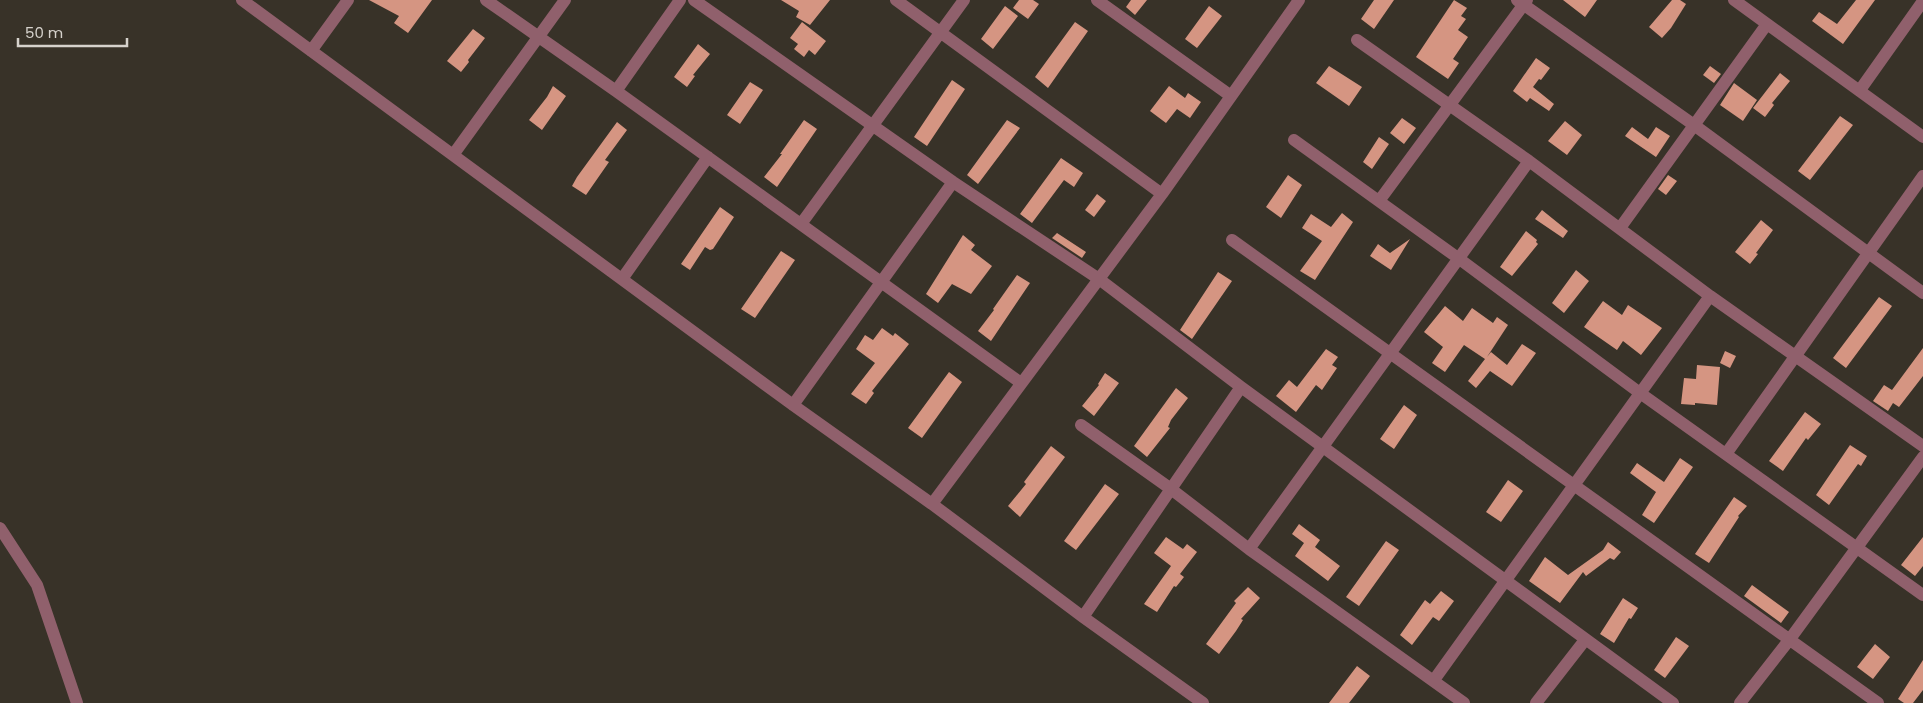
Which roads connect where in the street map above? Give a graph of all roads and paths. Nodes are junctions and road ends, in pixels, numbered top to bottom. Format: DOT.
graph roads {
  1 [pos="242,0"];
  2 [pos="348,0"];
  3 [pos="486,0"];
  4 [pos="565,0"];
  5 [pos="680,0"];
  6 [pos="694,0"];
  7 [pos="896,0"];
  8 [pos="964,0"];
  9 [pos="1097,0"];
  10 [pos="1299,0"];
  11 [pos="1734,0"];
  12 [pos="1923,1"];
  13 [pos="1523,2"];
  14 [pos="1767,24"];
  15 [pos="941,33"];
  16 [pos="538,38"];
  17 [pos="1357,40"];
  18 [pos="311,51"];
  19 [pos="616,90"];
  20 [pos="1860,90"];
  21 [pos="1231,96"];
  22 [pos="1450,106"];
  23 [pos="1694,125"];
  24 [pos="872,126"];
  25 [pos="1923,137"];
  26 [pos="1294,140"];
  27 [pos="453,155"];
  28 [pos="708,157"];
  29 [pos="1529,161"];
  30 [pos="1923,176"];
  31 [pos="953,182"];
  32 [pos="1162,194"];
  33 [pos="1379,201"];
  34 [pos="801,224"];
  35 [pos="1620,228"];
  36 [pos="1232,240"];
  37 [pos="1869,252"];
  38 [pos="1458,258"];
  39 [pos="622,279"];
  40 [pos="1099,279"];
  41 [pos="881,282"];
  42 [pos="1923,293"];
  43 [pos="1710,296"];
  44 [pos="1389,352"];
  45 [pos="1795,355"];
  46 [pos="1021,383"];
  47 [pos="1240,387"];
  48 [pos="1640,393"];
  49 [pos="793,404"];
  50 [pos="1081,425"];
  51 [pos="1923,446"];
  52 [pos="1324,447"];
  53 [pos="1726,454"];
  54 [pos="1923,457"];
  55 [pos="1573,485"];
  56 [pos="1170,489"];
  57 [pos="932,504"];
  58 [pos="0,528"];
  59 [pos="1856,548"];
  60 [pos="1249,549"];
  61 [pos="1504,581"];
  62 [pos="1923,595"];
  63 [pos="1083,617"];
  64 [pos="1790,639"];
  65 [pos="1585,640"];
  66 [pos="1434,680"];
  67 [pos="77,703"];
  68 [pos="1203,703"];
  69 [pos="1464,703"];
  70 [pos="1536,703"];
  71 [pos="1673,703"];
  72 [pos="1740,703"];
  73 [pos="1878,703"];
  1 -- 18 [label="street"];
  2 -- 18 [label="street"];
  3 -- 16 [label="street"];
  4 -- 16 [label="street"];
  5 -- 19 [label="street"];
  6 -- 24 [label="street"];
  7 -- 15 [label="street"];
  8 -- 15 [label="street"];
  9 -- 21 [label="street"];
  10 -- 21 [label="street"];
  11 -- 14 [label="street"];
  12 -- 20 [label="street"];
  13 -- 22 [label="street"];
  13 -- 23 [label="street"];
  14 -- 20 [label="street"];
  14 -- 23 [label="street"];
  15 -- 24 [label="street"];
  15 -- 32 [label="street"];
  16 -- 19 [label="street"];
  16 -- 27 [label="street"];
  17 -- 22 [label="street"];
  18 -- 27 [label="street"];
  19 -- 28 [label="street"];
  20 -- 25 [label="street"];
  21 -- 32 [label="street"];
  22 -- 29 [label="street"];
  22 -- 33 [label="street"];
  23 -- 35 [label="street"];
  23 -- 37 [label="street"];
  24 -- 31 [label="street"];
  24 -- 34 [label="street"];
  26 -- 33 [label="street"];
  27 -- 39 [label="street"];
  28 -- 34 [label="street"];
  28 -- 39 [label="street"];
  29 -- 35 [label="street"];
  29 -- 38 [label="street"];
  30 -- 37 [label="street"];
  31 -- 40 [label="street"];
  31 -- 41 [label="street"];
  32 -- 40 [label="street"];
  33 -- 38 [label="street"];
  34 -- 41 [label="street"];
  35 -- 43 [label="street"];
  36 -- 44 [label="street"];
  37 -- 42 [label="street"];
  37 -- 45 [label="street"];
  38 -- 44 [label="street"];
  38 -- 48 [label="street"];
  39 -- 49 [label="street"];
  40 -- 46 [label="street"];
  40 -- 47 [label="street"];
  41 -- 46 [label="street"];
  41 -- 49 [label="street"];
  43 -- 45 [label="street"];
  43 -- 48 [label="street"];
  44 -- 52 [label="street"];
  44 -- 55 [label="street"];
  45 -- 51 [label="street"];
  45 -- 53 [label="street"];
  46 -- 57 [label="street"];
  47 -- 52 [label="street"];
  47 -- 56 [label="street"];
  48 -- 53 [label="street"];
  48 -- 55 [label="street"];
  49 -- 57 [label="street"];
  50 -- 56 [label="street"];
  52 -- 60 [label="street"];
  52 -- 61 [label="street"];
  53 -- 59 [label="street"];
  54 -- 59 [label="street"];
  55 -- 61 [label="street"];
  55 -- 64 [label="street"];
  56 -- 60 [label="street"];
  56 -- 63 [label="street"];
  57 -- 63 [label="street"];
  58 -- 67 [label="street"];
  59 -- 62 [label="street"];
  59 -- 64 [label="street"];
  60 -- 66 [label="street"];
  61 -- 65 [label="street"];
  61 -- 66 [label="street"];
  63 -- 68 [label="street"];
  64 -- 72 [label="street"];
  64 -- 73 [label="street"];
  65 -- 70 [label="street"];
  65 -- 71 [label="street"];
  66 -- 69 [label="street"];
}
